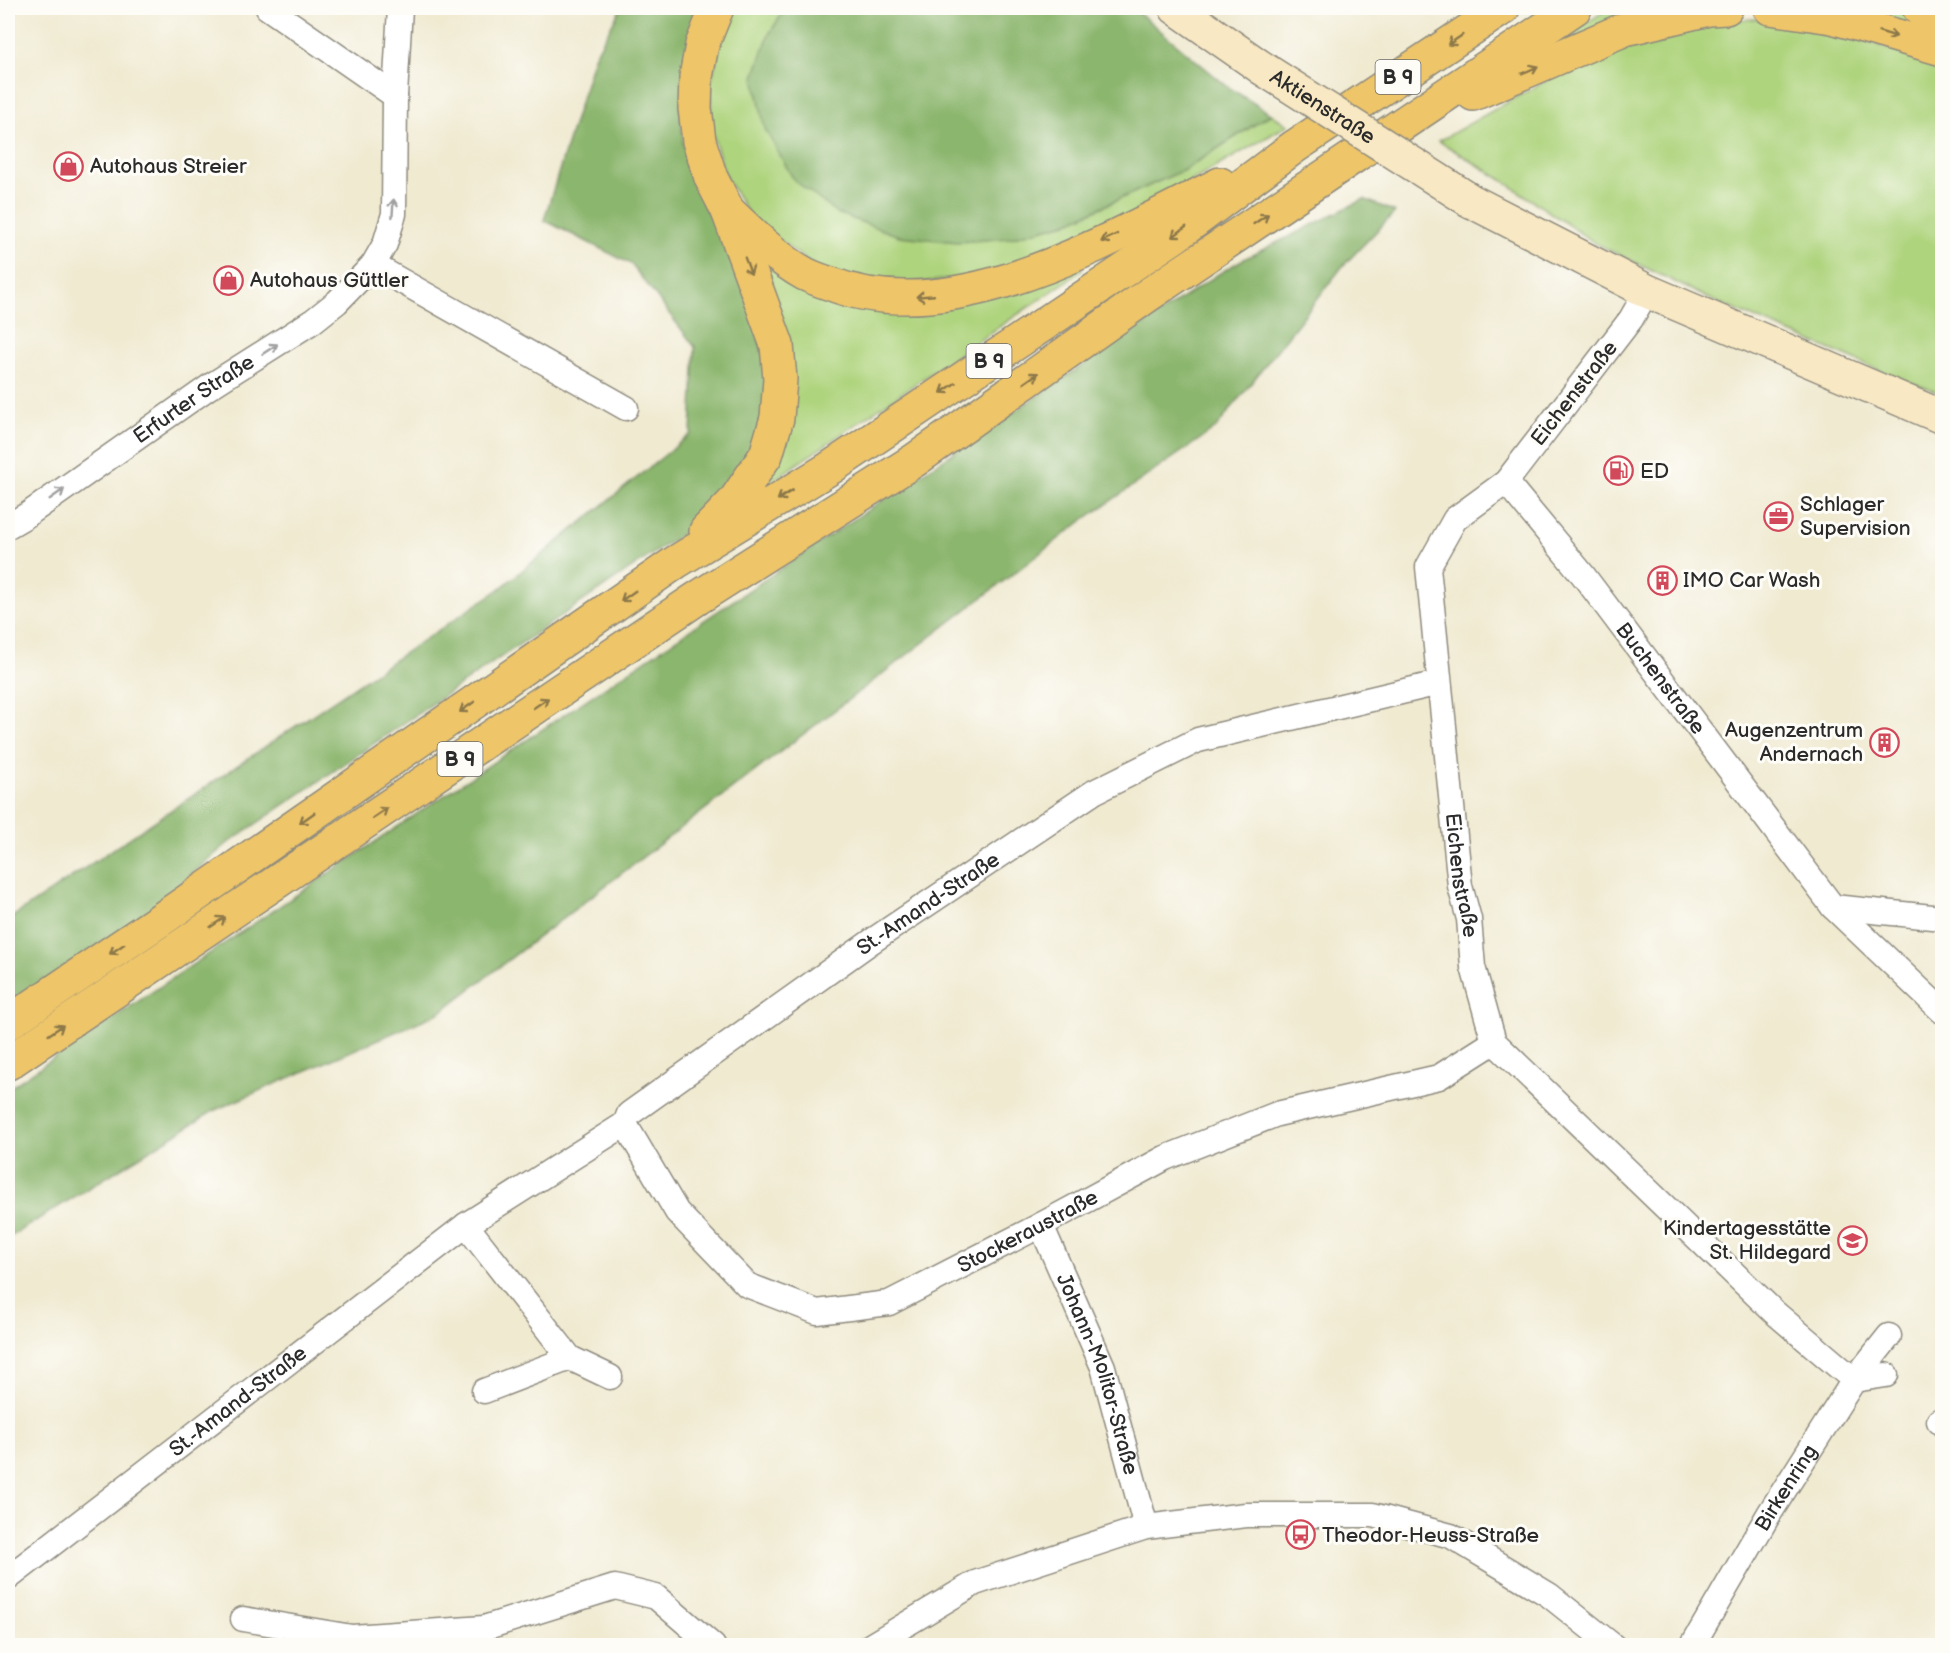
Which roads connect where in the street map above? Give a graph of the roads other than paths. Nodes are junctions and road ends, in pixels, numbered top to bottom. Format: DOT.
graph roads {
  1 [pos="268,8"];
  2 [pos="400,8"];
  3 [pos="717,8"];
  4 [pos="1176,8"];
  5 [pos="1503,8"];
  6 [pos="1575,8"];
  7 [pos="1726,8"];
  8 [pos="1770,8"];
  9 [pos="1919,8"];
  10 [pos="1942,35"];
  11 [pos="1942,49"];
  12 [pos="396,96"];
  13 [pos="1399,125"];
  14 [pos="1294,147"];
  15 [pos="728,212"];
  16 [pos="373,265"];
  17 [pos="1647,291"];
  18 [pos="626,408"];
  19 [pos="1942,417"];
  20 [pos="1506,482"];
  21 [pos="8,526"];
  22 [pos="676,562"];
  23 [pos="1439,683"];
  24 [pos="1833,907"];
  25 [pos="1942,918"];
  26 [pos="1942,1011"];
  27 [pos="8,1023"];
  28 [pos="1494,1042"];
  29 [pos="8,1063"];
  30 [pos="625,1124"];
  31 [pos="466,1225"];
  32 [pos="1041,1226"];
  33 [pos="1889,1336"];
  34 [pos="570,1358"];
  35 [pos="1886,1375"];
  36 [pos="610,1377"];
  37 [pos="1854,1380"];
  38 [pos="484,1391"];
  39 [pos="1146,1527"];
  40 [pos="8,1578"];
  41 [pos="243,1619"];
  42 [pos="713,1646"];
  43 [pos="870,1646"];
  44 [pos="1613,1646"];
  45 [pos="1692,1646"];
  1 -- 12 [label="street"];
  2 -- 12 [label="street, Erfurter Straße"];
  3 -- 15 [label="highway"];
  4 -- 17 [label="main road, Aktienstraße, bridge"];
  5 -- 14 [label="highway, B 9, one-way"];
  6 -- 13 [label="highway, B 9"];
  13 -- 7 [label="highway, one-way"];
  8 -- 11 [label="highway, one-way"];
  9 -- 10 [label="highway"];
  16 -- 12 [label="street, Erfurter Straße, one-way"];
  29 -- 13 [label="highway, B 9, one-way"];
  14 -- 15 [label="highway, one-way"];
  14 -- 22 [label="highway, B 9, one-way"];
  15 -- 22 [label="highway, one-way"];
  16 -- 18 [label="street"];
  21 -- 16 [label="street, Erfurter Straße, one-way"];
  17 -- 19 [label="main road, Aktienstraße"];
  17 -- 20 [label="street, Eichenstraße"];
  20 -- 23 [label="street, Eichenstraße"];
  20 -- 24 [label="street, Buchenstraße"];
  22 -- 27 [label="highway, B 9, one-way"];
  23 -- 28 [label="street, Eichenstraße"];
  23 -- 30 [label="street, St.-Amand-Straße"];
  24 -- 25 [label="street"];
  24 -- 26 [label="street, Buchenstraße"];
  28 -- 32 [label="street, Stockeraustraße"];
  28 -- 37 [label="street"];
  30 -- 31 [label="street, St.-Amand-Straße"];
  30 -- 32 [label="street, Stockeraustraße"];
  31 -- 34 [label="street"];
  31 -- 40 [label="street, St.-Amand-Straße"];
  32 -- 39 [label="street, Johann-Molitor-Straße"];
  33 -- 37 [label="street, Birkenring"];
  34 -- 36 [label="street"];
  34 -- 38 [label="street"];
  35 -- 37 [label="street"];
  37 -- 45 [label="street, Birkenring"];
  39 -- 43 [label="street"];
  39 -- 44 [label="street"];
  41 -- 42 [label="street"];
}
